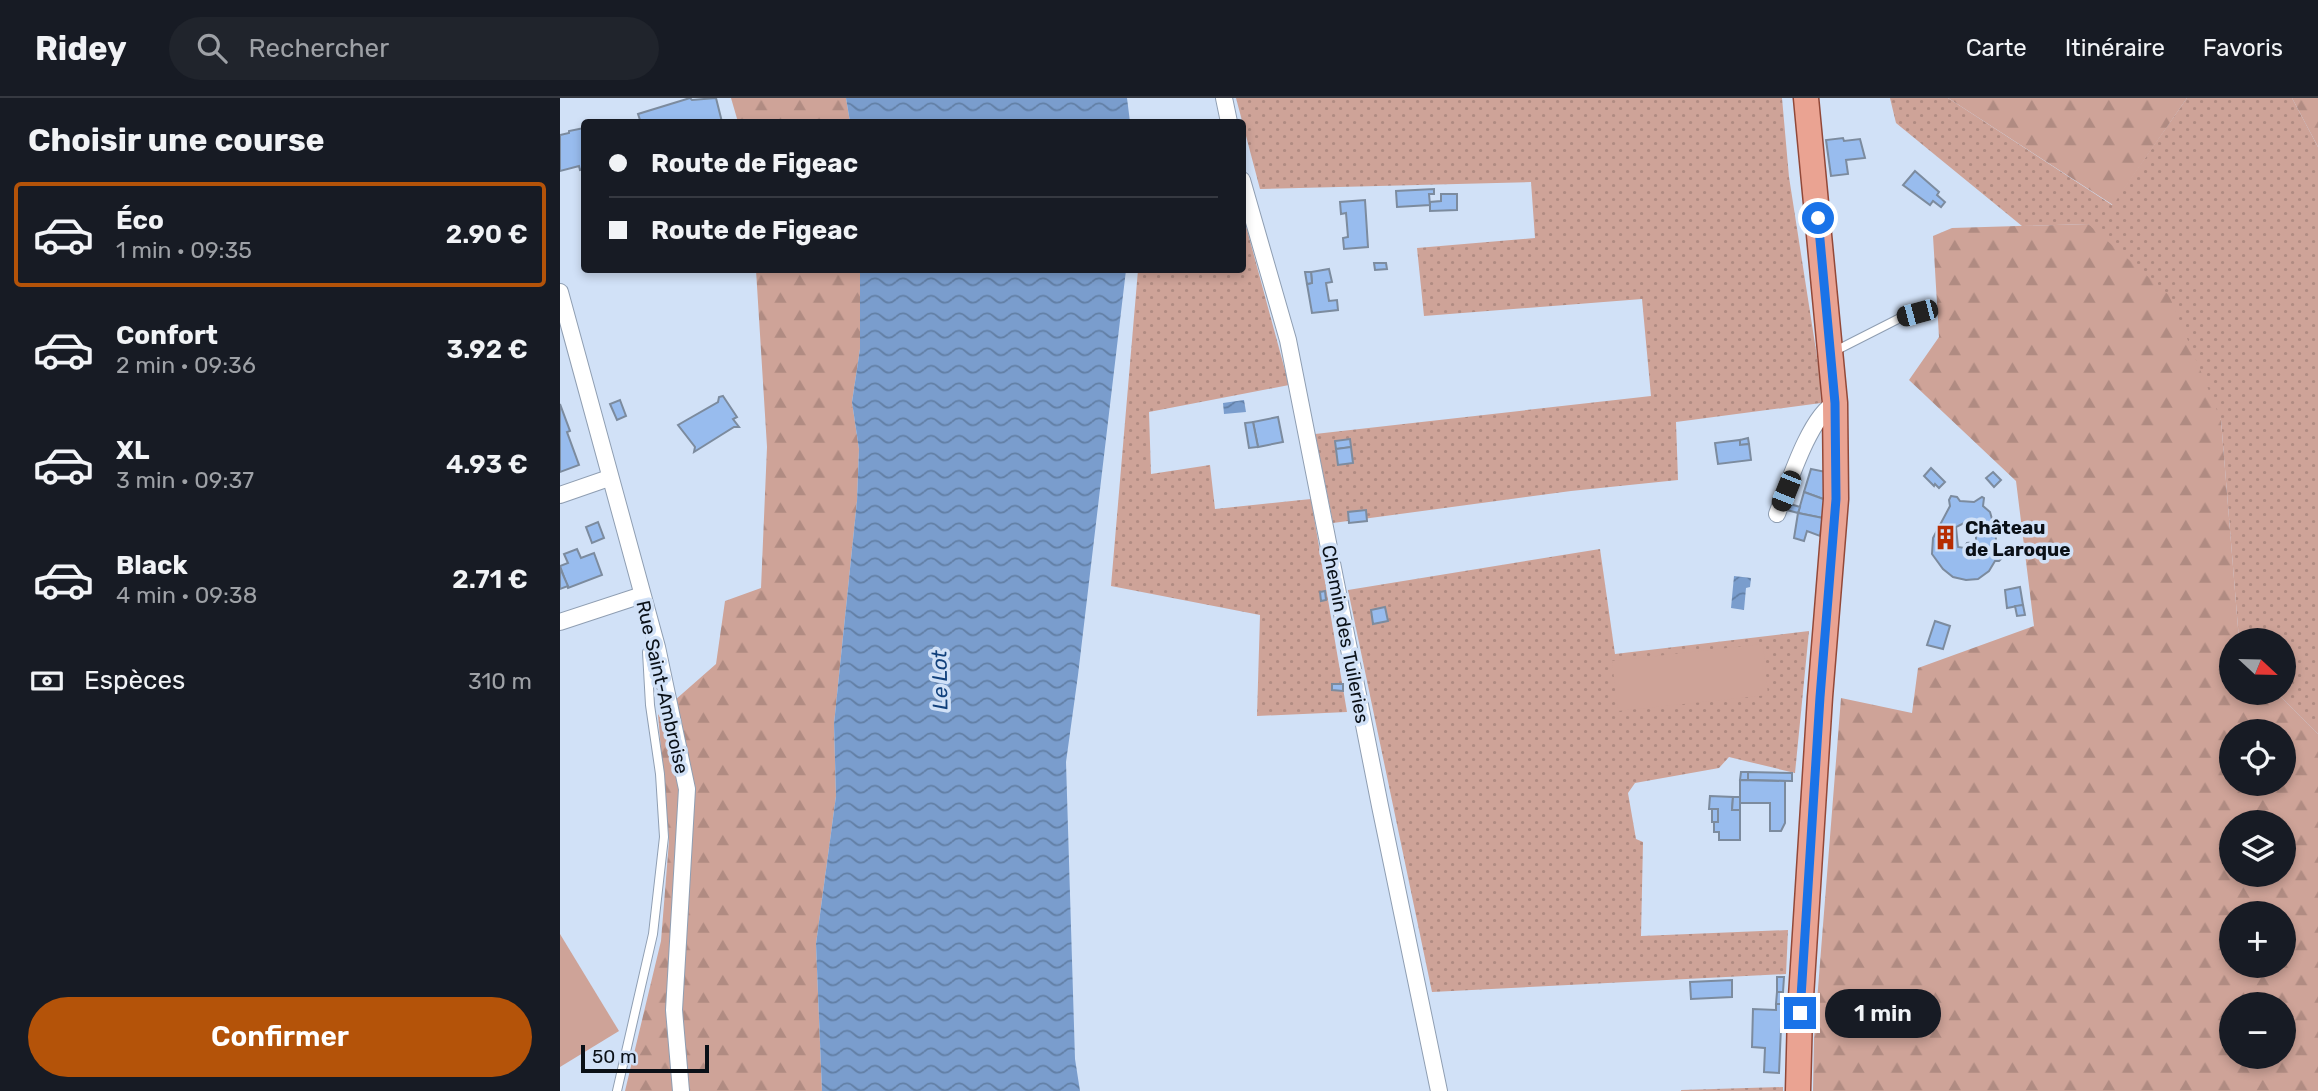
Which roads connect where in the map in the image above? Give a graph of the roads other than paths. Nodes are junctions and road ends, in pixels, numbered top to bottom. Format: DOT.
graph roads {
  1 [pos="1224,98"];
  2 [pos="1806,98"];
  3 [pos="1228,119"];
  4 [pos="1246,194"];
  5 [pos="560,292"];
  6 [pos="1917,313"];
  7 [pos="1830,354"];
  8 [pos="1835,403"];
  9 [pos="609,478"];
  10 [pos="560,495"];
  11 [pos="1777,514"];
  12 [pos="642,595"];
  13 [pos="560,622"];
  14 [pos="654,640"];
  15 [pos="617,1091"];
  16 [pos="681,1091"];
  17 [pos="1439,1091"];
  18 [pos="1798,1091"];
  1 -- 3 [label="street"];
  2 -- 7 [label="main road"];
  4 -- 17 [label="street, Chemin des Tuileries"];
  5 -- 9 [label="street, Rue Saint-Ambroise"];
  6 -- 7 [label="lane"];
  7 -- 8 [label="main road"];
  8 -- 11 [label="street"];
  8 -- 18 [label="main road"];
  9 -- 10 [label="street"];
  9 -- 12 [label="street, Rue Saint-Ambroise"];
  12 -- 13 [label="street"];
  12 -- 14 [label="street, Rue Saint-Ambroise"];
  14 -- 15 [label="lane"];
  14 -- 16 [label="street, Rue Saint-Ambroise"];
}
